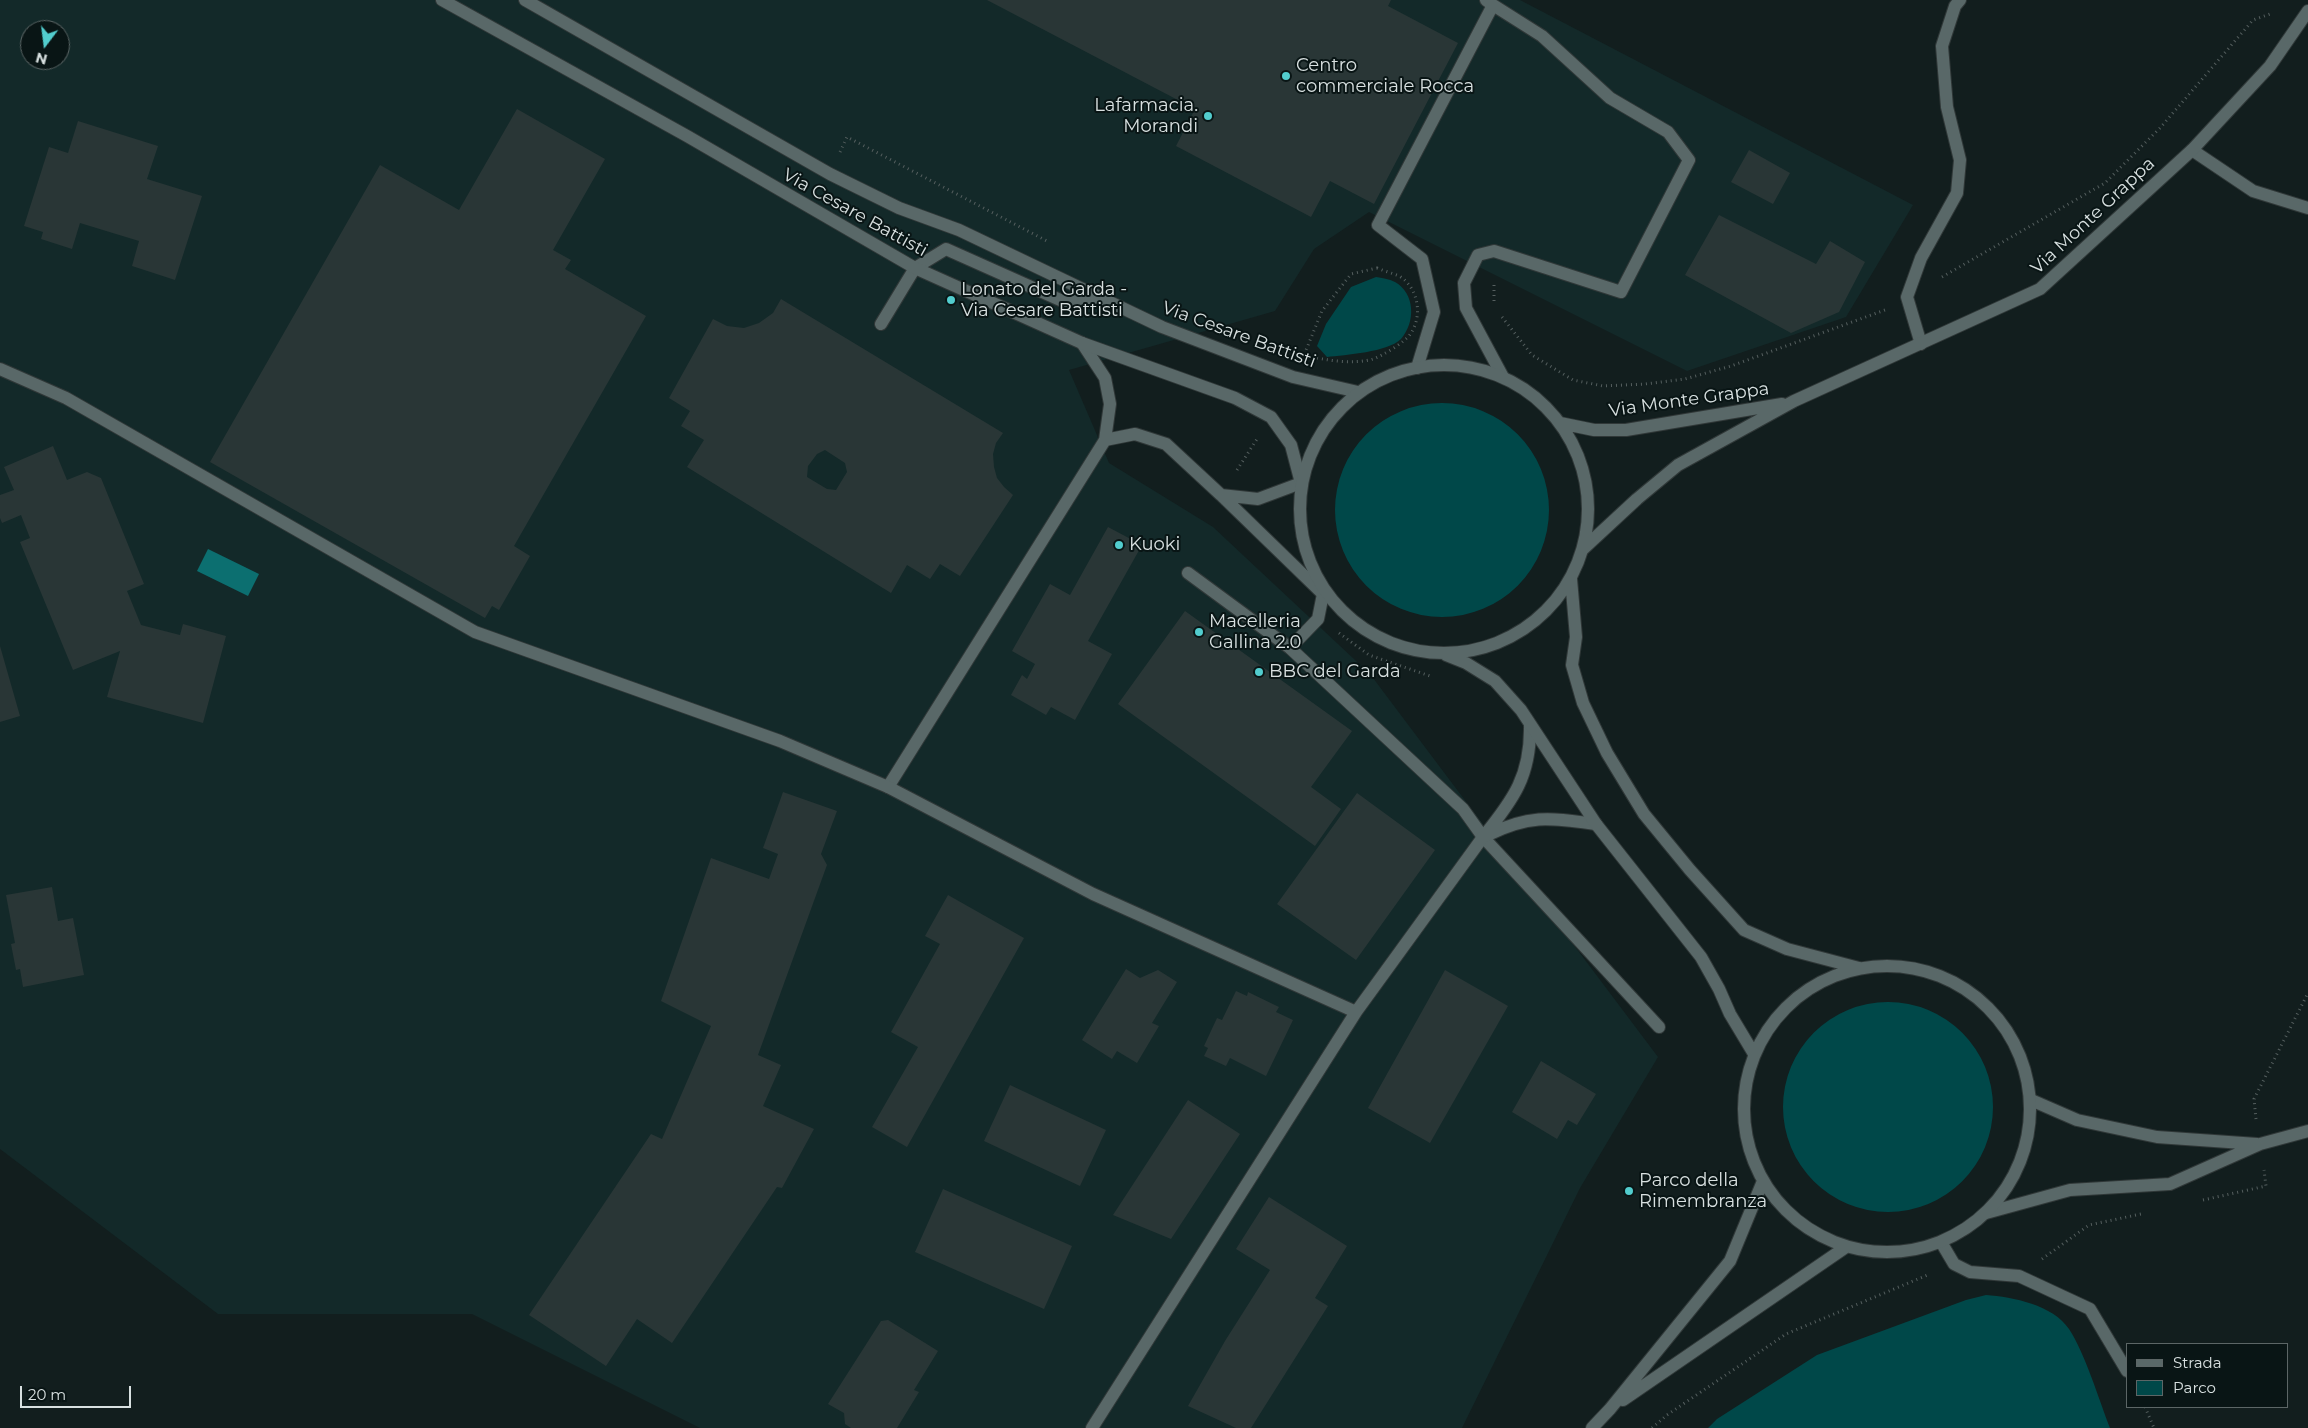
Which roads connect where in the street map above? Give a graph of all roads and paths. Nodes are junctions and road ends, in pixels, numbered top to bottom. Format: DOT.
graph roads {
  1 [pos="442,0"];
  2 [pos="525,0"];
  3 [pos="1960,0"];
  4 [pos="1489,2"];
  5 [pos="2308,12"];
  6 [pos="2270,14"];
  7 [pos="2192,150"];
  8 [pos="2308,208"];
  9 [pos="1494,251"];
  10 [pos="915,268"];
  11 [pos="1907,297"];
  12 [pos="1097,298"];
  13 [pos="1494,306"];
  14 [pos="1499,313"];
  15 [pos="881,324"];
  16 [pos="1082,343"];
  17 [pos="1922,344"];
  18 [pos="1304,355"];
  19 [pos="1417,368"];
  20 [pos="0,369"];
  21 [pos="1503,378"];
  22 [pos="1358,392"];
  23 [pos="1794,401"];
  24 [pos="1271,417"];
  25 [pos="1560,423"];
  26 [pos="1105,440"];
  27 [pos="1301,483"];
  28 [pos="1221,495"];
  29 [pos="1584,549"];
  30 [pos="1188,574"];
  31 [pos="1571,579"];
  32 [pos="1323,594"];
  33 [pos="1318,618"];
  34 [pos="1290,648"];
  35 [pos="1443,654"];
  36 [pos="1434,678"];
  37 [pos="1530,725"];
  38 [pos="888,787"];
  39 [pos="1596,824"];
  40 [pos="1483,837"];
  41 [pos="1859,968"];
  42 [pos="2308,993"];
  43 [pos="1356,1012"];
  44 [pos="1660,1027"];
  45 [pos="1754,1054"];
  46 [pos="2031,1100"];
  47 [pos="2308,1132"];
  48 [pos="2260,1144"];
  49 [pos="1762,1181"];
  50 [pos="1986,1213"];
  51 [pos="1941,1242"];
  52 [pos="1846,1247"];
  53 [pos="1954,1264"];
  54 [pos="2126,1369"];
  55 [pos="2145,1408"];
  56 [pos="1610,1409"];
  57 [pos="1092,1428"];
  58 [pos="1592,1428"];
  59 [pos="1652,1428"];
  60 [pos="2154,1428"];
  1 -- 10 [label="street, Via Cesare Battisti"];
  2 -- 12 [label="street, Via Cesare Battisti"];
  3 -- 11 [label="street"];
  4 -- 9 [label="street"];
  4 -- 19 [label="street"];
  5 -- 7 [label="street, Via Monte Grappa"];
  6 -- 11 [label="path"];
  7 -- 8 [label="street"];
  7 -- 17 [label="street, Via Monte Grappa"];
  9 -- 13 [label="path"];
  9 -- 21 [label="street"];
  10 -- 12 [label="street"];
  10 -- 15 [label="street"];
  10 -- 16 [label="street, Via Cesare Battisti"];
  11 -- 14 [label="path"];
  11 -- 17 [label="street"];
  12 -- 22 [label="street, Via Cesare Battisti"];
  16 -- 24 [label="street, Via Cesare Battisti"];
  16 -- 26 [label="street"];
  17 -- 23 [label="street, Via Monte Grappa"];
  18 -- 18 [label="path"];
  19 -- 21 [label="street"];
  19 -- 22 [label="street"];
  20 -- 38 [label="street"];
  21 -- 25 [label="street"];
  22 -- 27 [label="street"];
  23 -- 25 [label="street, Via Monte Grappa"];
  23 -- 29 [label="street, Via Monte Grappa"];
  24 -- 27 [label="street"];
  24 -- 28 [label="path"];
  25 -- 29 [label="street"];
  26 -- 28 [label="street"];
  26 -- 38 [label="street"];
  27 -- 28 [label="street"];
  27 -- 32 [label="street"];
  28 -- 32 [label="street"];
  29 -- 31 [label="street"];
  30 -- 34 [label="street"];
  31 -- 35 [label="street"];
  31 -- 41 [label="street"];
  32 -- 33 [label="street"];
  32 -- 35 [label="street"];
  33 -- 34 [label="street"];
  33 -- 36 [label="path"];
  34 -- 40 [label="street"];
  35 -- 37 [label="street"];
  37 -- 39 [label="street"];
  37 -- 40 [label="street"];
  38 -- 43 [label="street"];
  39 -- 40 [label="street"];
  39 -- 45 [label="street"];
  40 -- 43 [label="street"];
  40 -- 44 [label="street"];
  41 -- 45 [label="street"];
  41 -- 46 [label="street"];
  42 -- 48 [label="path"];
  43 -- 57 [label="street"];
  45 -- 49 [label="street"];
  46 -- 48 [label="street"];
  46 -- 50 [label="street"];
  47 -- 48 [label="street"];
  48 -- 50 [label="street"];
  49 -- 52 [label="street"];
  49 -- 56 [label="street"];
  50 -- 51 [label="street"];
  51 -- 52 [label="street"];
  51 -- 53 [label="street"];
  52 -- 56 [label="street"];
  53 -- 54 [label="street"];
  53 -- 59 [label="path"];
  55 -- 60 [label="path"];
  56 -- 58 [label="street"];
}
